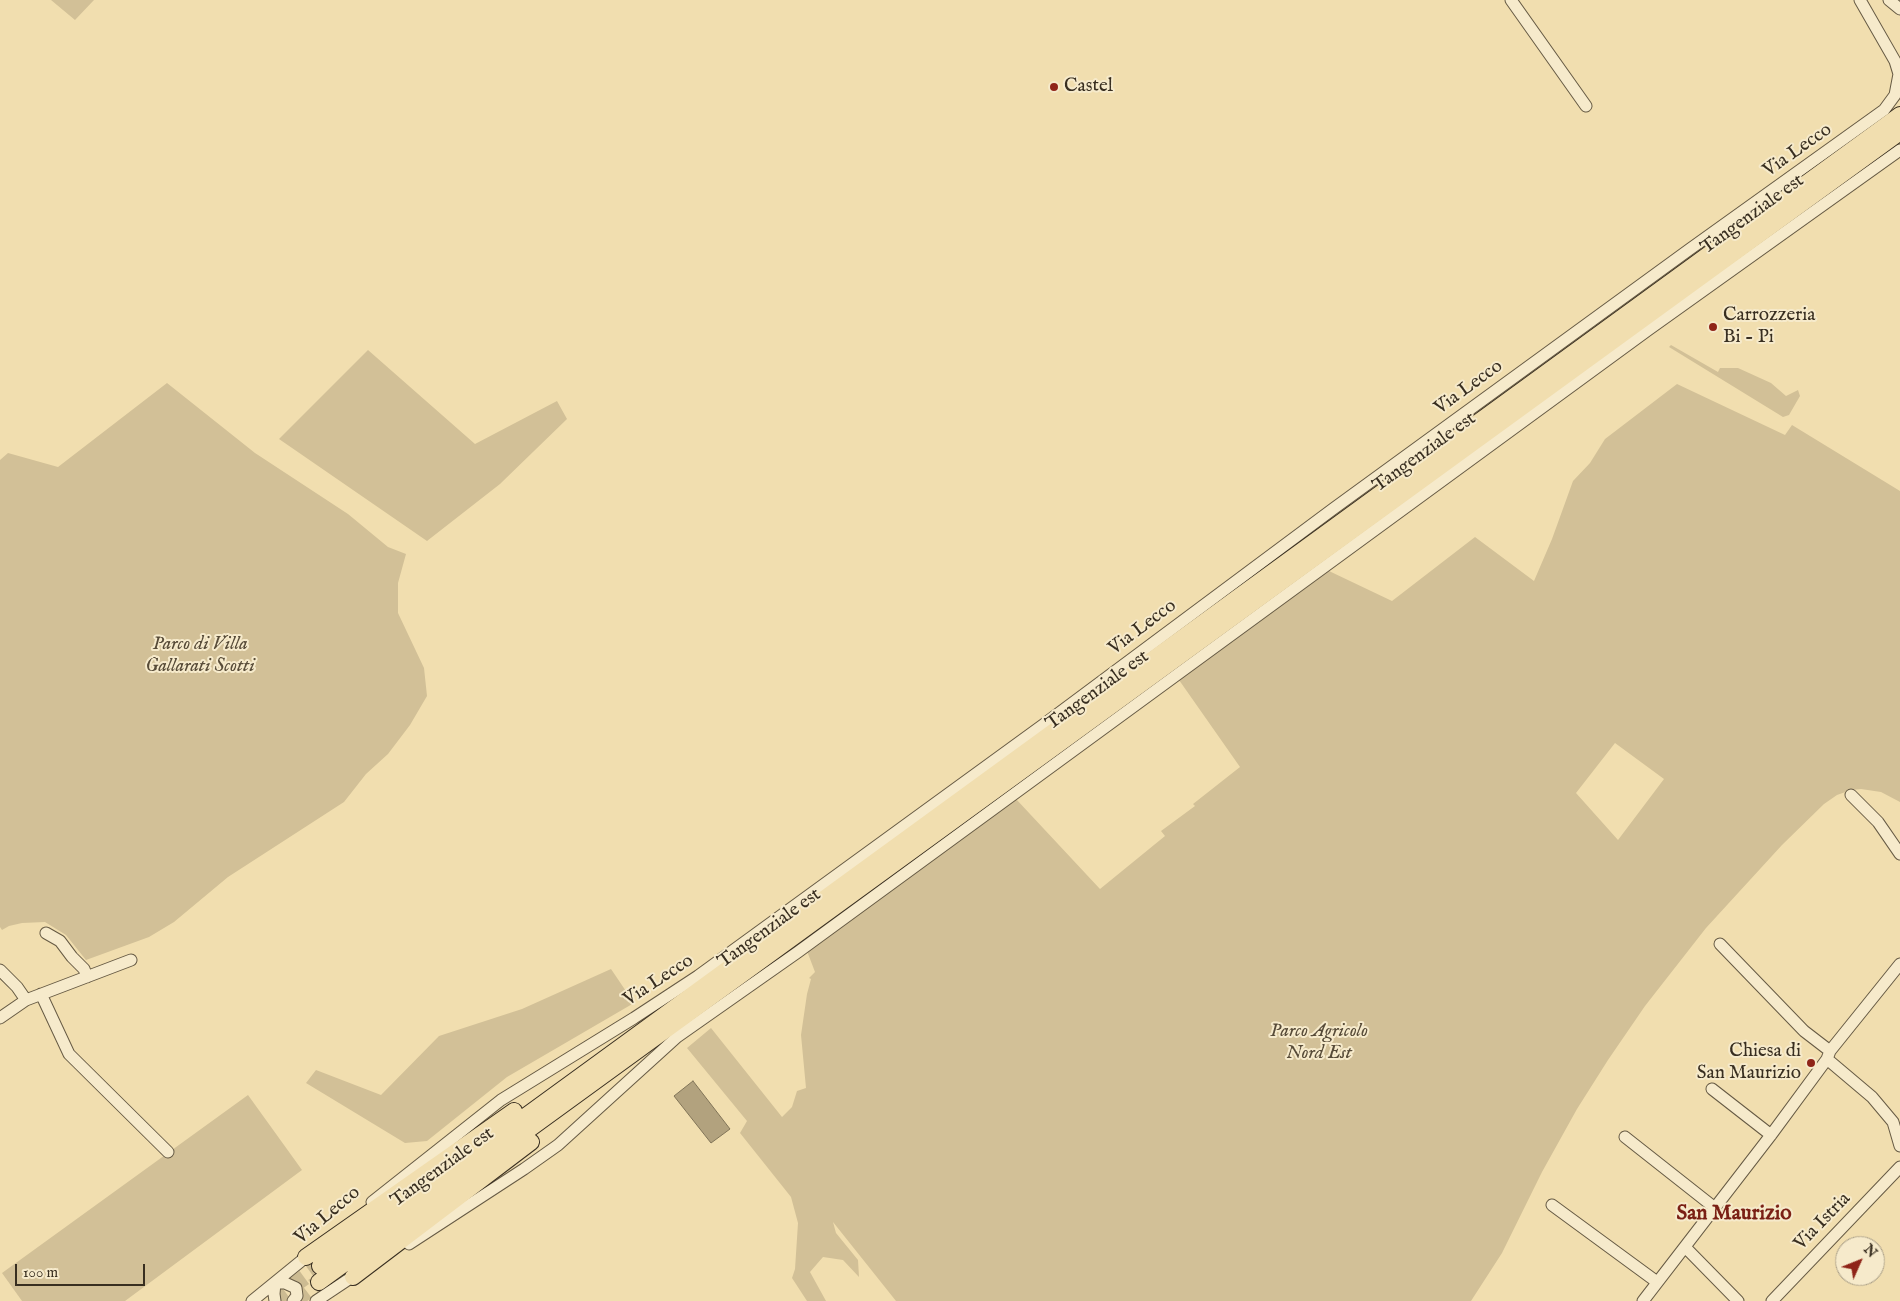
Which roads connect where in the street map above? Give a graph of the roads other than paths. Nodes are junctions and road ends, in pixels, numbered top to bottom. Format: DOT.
graph roads {
  1 [pos="1511,0"];
  2 [pos="1860,0"];
  3 [pos="1889,0"];
  4 [pos="1896,0"];
  5 [pos="1900,7"];
  6 [pos="1586,106"];
  7 [pos="1900,115"];
  8 [pos="1900,132"];
  9 [pos="1900,150"];
  10 [pos="1851,795"];
  11 [pos="1900,854"];
  12 [pos="46,933"];
  13 [pos="1720,944"];
  14 [pos="131,960"];
  15 [pos="1900,964"];
  16 [pos="0,970"];
  17 [pos="87,977"];
  18 [pos="41,994"];
  19 [pos="26,1000"];
  20 [pos="0,1018"];
  21 [pos="1828,1055"];
  22 [pos="611,1062"];
  23 [pos="1712,1089"];
  24 [pos="1771,1135"];
  25 [pos="1625,1137"];
  26 [pos="1900,1146"];
  27 [pos="168,1152"];
  28 [pos="1900,1167"];
  29 [pos="1552,1205"];
  30 [pos="1715,1208"];
  31 [pos="1685,1247"];
  32 [pos="306,1257"];
  33 [pos="320,1274"];
  34 [pos="347,1280"];
  35 [pos="1657,1282"];
  36 [pos="275,1283"];
  37 [pos="296,1288"];
  38 [pos="252,1301"];
  39 [pos="275,1301"];
  40 [pos="293,1301"];
  41 [pos="315,1301"];
  42 [pos="331,1301"];
  43 [pos="1643,1301"];
  44 [pos="1738,1301"];
  45 [pos="1772,1301"];
  1 -- 6 [label="street"];
  2 -- 32 [label="street, Via Lecco"];
  3 -- 5 [label="street"];
  4 -- 5 [label="street"];
  7 -- 22 [label="highway, Tangenziale est"];
  8 -- 22 [label="highway, Tangenziale est"];
  9 -- 34 [label="street"];
  10 -- 11 [label="street"];
  12 -- 17 [label="street"];
  13 -- 21 [label="street"];
  14 -- 17 [label="street"];
  15 -- 21 [label="street"];
  16 -- 19 [label="street"];
  17 -- 18 [label="street"];
  18 -- 19 [label="street"];
  18 -- 27 [label="street"];
  19 -- 20 [label="street"];
  21 -- 24 [label="street"];
  21 -- 26 [label="street"];
  22 -- 32 [label="highway"];
  22 -- 33 [label="highway, Tangenziale est"];
  22 -- 34 [label="highway"];
  23 -- 24 [label="street"];
  24 -- 30 [label="street"];
  25 -- 30 [label="street"];
  28 -- 45 [label="street, Via Istria"];
  29 -- 35 [label="street"];
  30 -- 31 [label="street"];
  31 -- 35 [label="street"];
  31 -- 44 [label="street"];
  32 -- 36 [label="street, Via Lecco"];
  34 -- 41 [label="street"];
  34 -- 42 [label="street"];
  35 -- 43 [label="street"];
  36 -- 37 [label="street"];
  36 -- 38 [label="street, Via Lecco"];
  36 -- 39 [label="street"];
  37 -- 40 [label="street"];
  37 -- 41 [label="street"];
}
